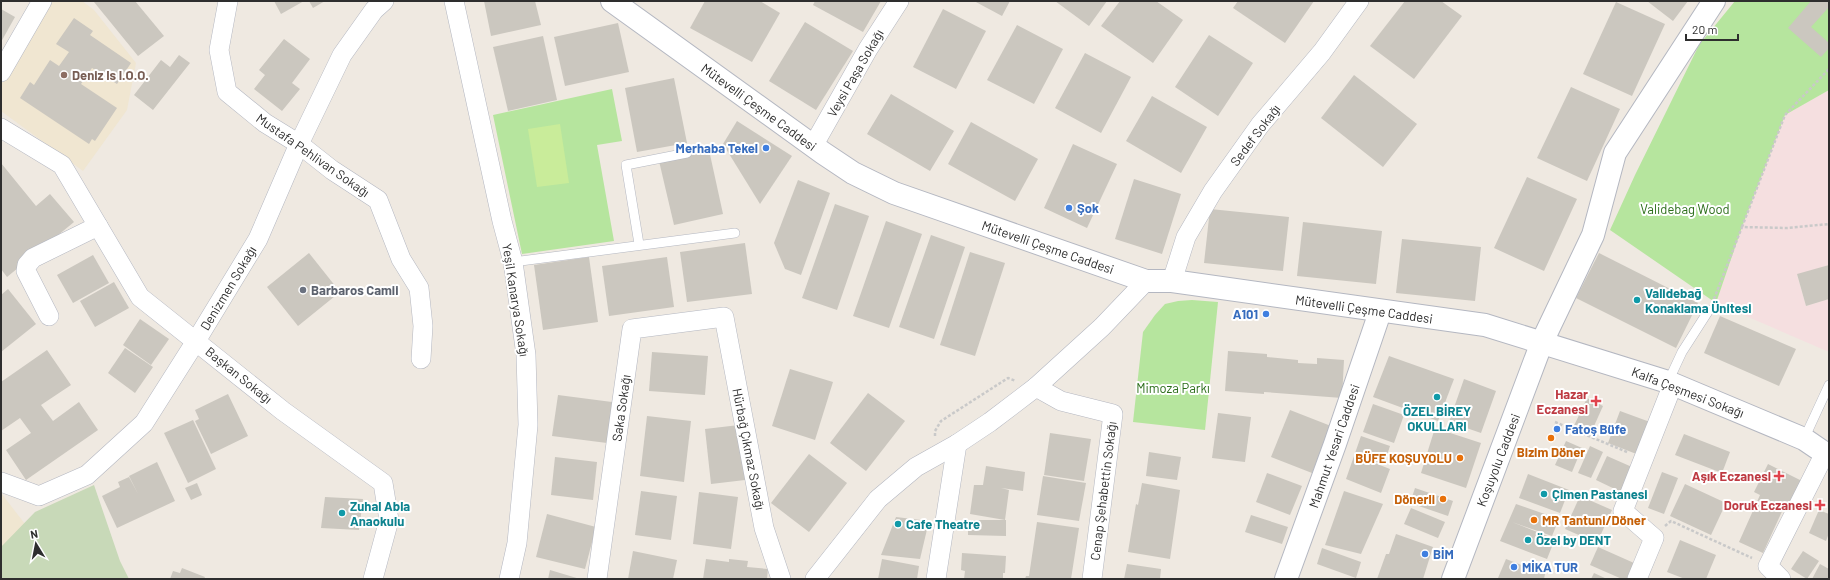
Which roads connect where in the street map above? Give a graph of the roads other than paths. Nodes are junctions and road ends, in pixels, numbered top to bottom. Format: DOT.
graph roads {
  1 [pos="42,1"];
  2 [pos="228,1"];
  3 [pos="384,1"];
  4 [pos="454,1"];
  5 [pos="612,1"];
  6 [pos="899,1"];
  7 [pos="1360,1"];
  8 [pos="1714,1"];
  9 [pos="1,72"];
  10 [pos="1,128"];
  11 [pos="299,144"];
  12 [pos="812,146"];
  13 [pos="687,153"];
  14 [pos="98,226"];
  15 [pos="735,233"];
  16 [pos="639,244"];
  17 [pos="513,262"];
  18 [pos="1146,281"];
  19 [pos="1172,281"];
  20 [pos="1709,310"];
  21 [pos="1380,312"];
  22 [pos="49,316"];
  23 [pos="724,317"];
  24 [pos="196,341"];
  25 [pos="1542,342"];
  26 [pos="421,359"];
  27 [pos="1670,383"];
  28 [pos="1829,385"];
  29 [pos="1036,388"];
  30 [pos="1804,439"];
  31 [pos="957,444"];
  32 [pos="1827,455"];
  33 [pos="1,482"];
  34 [pos="1775,572"];
  35 [pos="373,579"];
  36 [pos="509,579"];
  37 [pos="597,579"];
  38 [pos="781,579"];
  39 [pos="815,579"];
  40 [pos="936,579"];
  41 [pos="1092,579"];
  42 [pos="1286,579"];
  43 [pos="1454,579"];
  44 [pos="1637,579"];
  1 -- 9 [label="street"];
  2 -- 11 [label="street, Mustafa Pehlivan Sokağı"];
  3 -- 11 [label="street, Denizmen Sokağı"];
  4 -- 17 [label="street, Yeşil Kanarya Sokağı"];
  5 -- 12 [label="street, Mütevelli Çeşme Caddesi"];
  6 -- 12 [label="street, Veysi Paşa Sokağı"];
  7 -- 19 [label="street, Sedef Sokağı"];
  8 -- 25 [label="street, Koşuyolu Caddesi"];
  10 -- 14 [label="street, Başkan Sokağı"];
  11 -- 24 [label="street, Denizmen Sokağı"];
  11 -- 26 [label="street, Mustafa Pehlivan Sokağı"];
  12 -- 18 [label="street, Mütevelli Çeşme Caddesi"];
  13 -- 16 [label="lane"];
  14 -- 22 [label="street"];
  14 -- 24 [label="street, Başkan Sokağı"];
  15 -- 16 [label="lane"];
  16 -- 17 [label="lane"];
  17 -- 36 [label="street, Yeşil Kanarya Sokağı"];
  18 -- 19 [label="street, Mütevelli Çeşme Caddesi"];
  18 -- 29 [label="street"];
  19 -- 21 [label="street, Mütevelli Çeşme Caddesi"];
  20 -- 27 [label="lane"];
  21 -- 25 [label="street, Mütevelli Çeşme Caddesi"];
  21 -- 42 [label="street, Mahmut Yesari Caddesi"];
  23 -- 37 [label="street, Saka Sokağı"];
  23 -- 38 [label="street, Hürbağ Çıkmaz Sokağı"];
  24 -- 33 [label="street, Denizmen Sokağı"];
  24 -- 35 [label="street, Başkan Sokağı"];
  25 -- 27 [label="street, Kalfa Çeşmesi Sokağı"];
  25 -- 43 [label="street, Koşuyolu Caddesi"];
  27 -- 30 [label="street, Kalfa Çeşmesi Sokağı"];
  27 -- 44 [label="street"];
  28 -- 30 [label="lane"];
  29 -- 31 [label="street"];
  29 -- 41 [label="street, Cenap Şehabettin Sokağı"];
  30 -- 32 [label="street, Kalfa Çeşmesi Sokağı"];
  31 -- 39 [label="street"];
  31 -- 40 [label="street"];
  32 -- 34 [label="street"];
}
